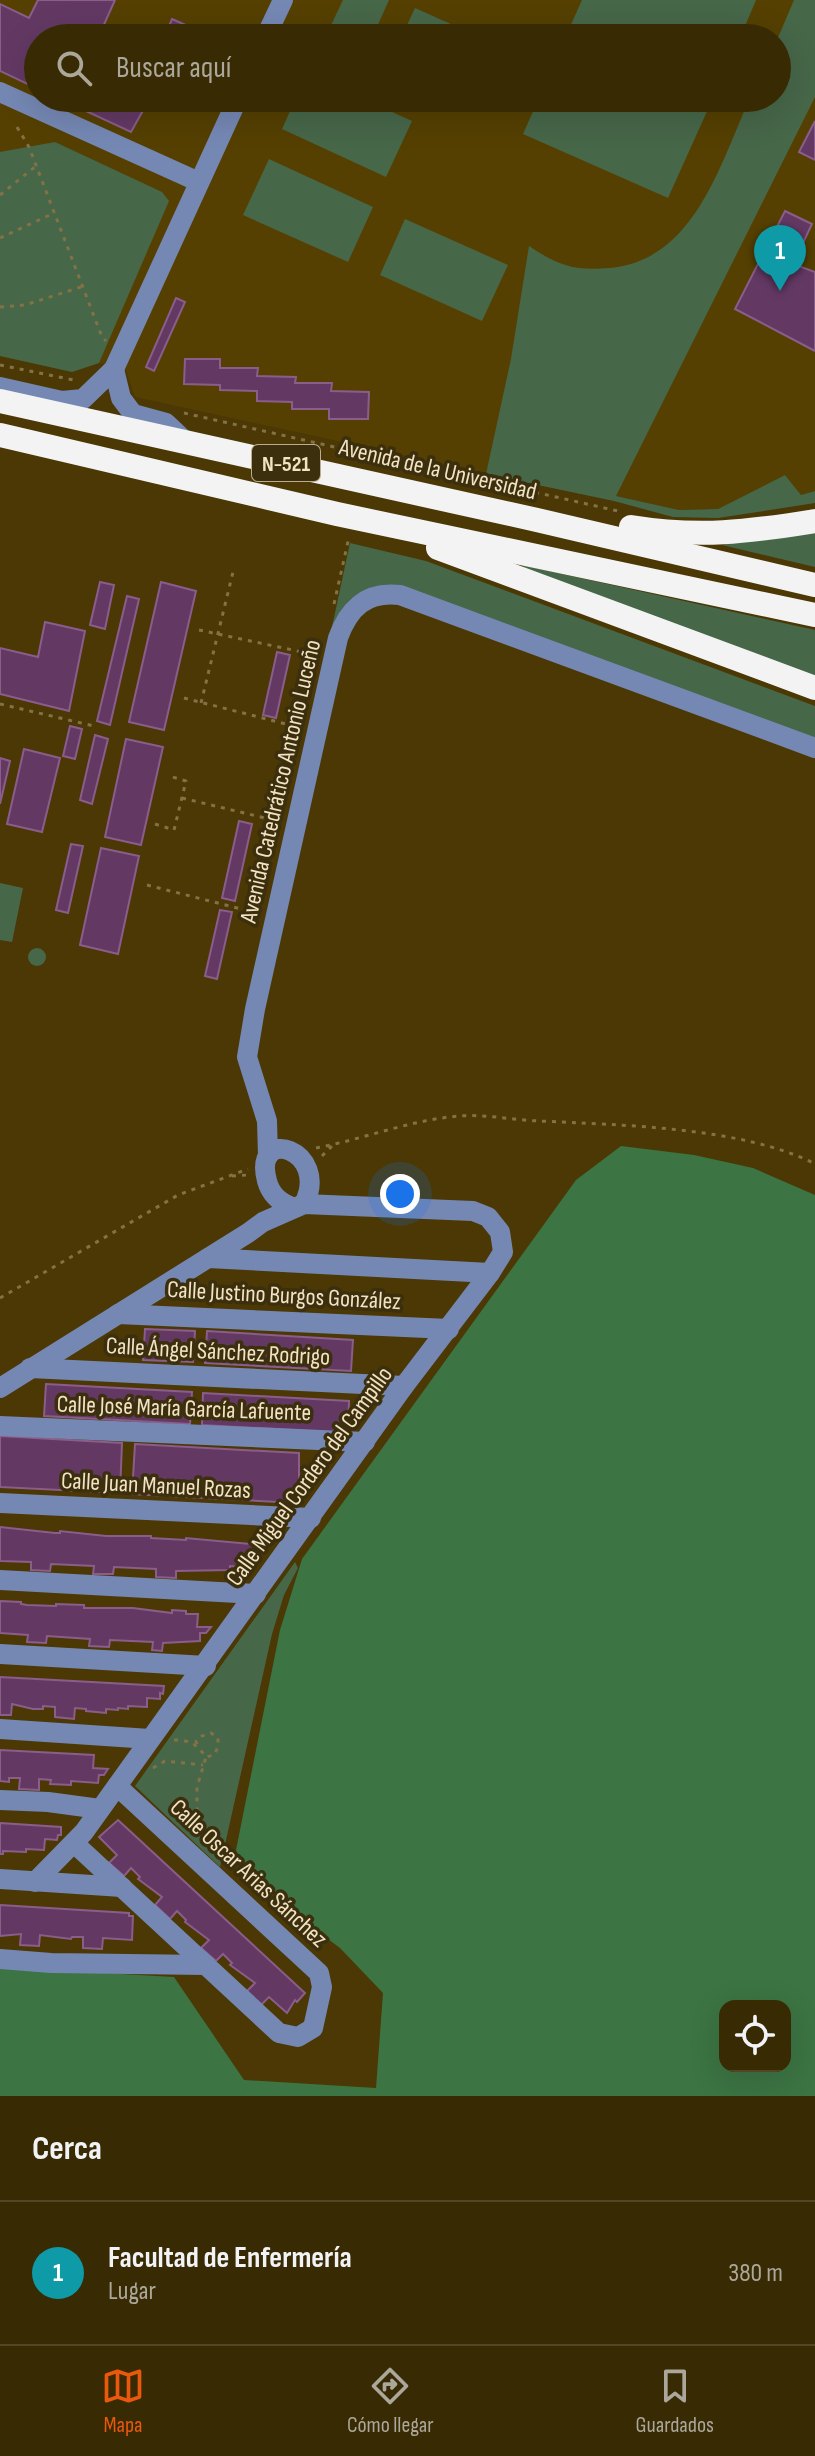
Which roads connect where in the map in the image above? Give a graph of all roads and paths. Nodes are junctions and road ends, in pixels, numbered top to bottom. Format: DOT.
graph roads {
  1 [pos="283,0"];
  2 [pos="272,24"];
  3 [pos="0,92"];
  4 [pos="24,103"];
  5 [pos="45,112"];
  6 [pos="232,112"];
  7 [pos="17,127"];
  8 [pos="36,166"];
  9 [pos="199,182"];
  10 [pos="0,195"];
  11 [pos="54,213"];
  12 [pos="0,238"];
  13 [pos="82,286"];
  14 [pos="0,307"];
  15 [pos="118,362"];
  16 [pos="0,365"];
  17 [pos="83,379"];
  18 [pos="0,387"];
  19 [pos="0,401"];
  20 [pos="180,412"];
  21 [pos="0,435"];
  22 [pos="184,440"];
  23 [pos="337,514"];
  24 [pos="630,514"];
  25 [pos="537,520"];
  26 [pos="815,521"];
  27 [pos="349,537"];
  28 [pos="233,572"];
  29 [pos="815,585"];
  30 [pos="331,614"];
  31 [pos="815,615"];
  32 [pos="199,630"];
  33 [pos="218,634"];
  34 [pos="302,652"];
  35 [pos="815,688"];
  36 [pos="184,698"];
  37 [pos="201,703"];
  38 [pos="0,704"];
  39 [pos="286,724"];
  40 [pos="94,726"];
  41 [pos="815,748"];
  42 [pos="169,776"];
  43 [pos="182,798"];
  44 [pos="265,818"];
  45 [pos="155,824"];
  46 [pos="147,885"];
  47 [pos="245,910"];
  48 [pos="267,1121"];
  49 [pos="333,1145"];
  50 [pos="291,1150"];
  51 [pos="268,1156"];
  52 [pos="815,1164"];
  53 [pos="228,1176"];
  54 [pos="295,1199"];
  55 [pos="208,1258"];
  56 [pos="490,1273"];
  57 [pos="0,1298"];
  58 [pos="118,1314"];
  59 [pos="449,1329"];
  60 [pos="30,1368"];
  61 [pos="404,1386"];
  62 [pos="0,1388"];
  63 [pos="3,1423"];
  64 [pos="365,1442"];
  65 [pos="0,1503"];
  66 [pos="257,1516"];
  67 [pos="311,1518"];
  68 [pos="292,1544"];
  69 [pos="0,1580"];
  70 [pos="256,1594"];
  71 [pos="0,1654"];
  72 [pos="171,1663"];
  73 [pos="206,1666"];
  74 [pos="189,1687"];
  75 [pos="0,1729"];
  76 [pos="150,1739"];
  77 [pos="197,1745"];
  78 [pos="206,1757"];
  79 [pos="203,1765"];
  80 [pos="148,1776"];
  81 [pos="117,1786"];
  82 [pos="0,1800"];
  83 [pos="69,1805"];
  84 [pos="100,1809"];
  85 [pos="79,1838"];
  86 [pos="182,1845"];
  87 [pos="0,1879"];
  88 [pos="35,1882"];
  89 [pos="122,1887"];
  90 [pos="0,1959"];
  91 [pos="206,1965"];
  1 -- 2 [label="street"];
  3 -- 4 [label="street"];
  5 -- 9 [label="street"];
  6 -- 9 [label="street"];
  7 -- 8 [label="path"];
  8 -- 10 [label="path"];
  8 -- 11 [label="path"];
  9 -- 15 [label="street"];
  11 -- 12 [label="path"];
  11 -- 13 [label="path"];
  13 -- 14 [label="path"];
  13 -- 15 [label="path"];
  15 -- 18 [label="street"];
  15 -- 22 [label="street"];
  16 -- 17 [label="path"];
  19 -- 22 [label="highway, Avenida de la Universidad / N-521"];
  20 -- 24 [label="path"];
  21 -- 23 [label="highway, N-521"];
  22 -- 25 [label="highway, Avenida de la Universidad / N-521"];
  23 -- 31 [label="highway, N-521"];
  23 -- 35 [label="highway"];
  25 -- 26 [label="highway"];
  25 -- 29 [label="highway, Avenida de la Universidad / N-521"];
  27 -- 30 [label="path"];
  28 -- 33 [label="path"];
  32 -- 33 [label="path"];
  33 -- 34 [label="path"];
  33 -- 37 [label="path"];
  36 -- 37 [label="path"];
  37 -- 39 [label="path"];
  38 -- 40 [label="path"];
  41 -- 48 [label="street, Avenida Catedrático Antonio Luceño"];
  42 -- 43 [label="path"];
  43 -- 44 [label="path"];
  43 -- 45 [label="path"];
  46 -- 47 [label="path"];
  48 -- 50 [label="street, Avenida Catedrático Antonio Luceño"];
  48 -- 51 [label="street, Avenida Catedrático Antonio Luceño"];
  49 -- 52 [label="path"];
  50 -- 51 [label="street"];
  50 -- 54 [label="street, Avenida Catedrático Antonio Luceño"];
  51 -- 54 [label="street, Avenida Catedrático Antonio Luceño"];
  53 -- 57 [label="path"];
  54 -- 55 [label="street"];
  54 -- 56 [label="street, Calle Miguel Cordero del Campillo"];
  55 -- 56 [label="street"];
  55 -- 58 [label="street"];
  56 -- 59 [label="street, Calle Miguel Cordero del Campillo"];
  58 -- 59 [label="street, Calle Justino Burgos González"];
  58 -- 60 [label="street"];
  59 -- 61 [label="street, Calle Miguel Cordero del Campillo"];
  60 -- 61 [label="street, Calle Ángel Sánchez Rodrigo"];
  60 -- 62 [label="street"];
  61 -- 64 [label="street, Calle Miguel Cordero del Campillo"];
  63 -- 64 [label="street, Calle José María García Lafuente"];
  64 -- 67 [label="street, Calle Miguel Cordero del Campillo"];
  65 -- 66 [label="street, Calle Juan Manuel Rozas"];
  66 -- 67 [label="street, Calle Juan Manuel Rozas"];
  66 -- 68 [label="street"];
  67 -- 68 [label="street, Calle Miguel Cordero del Campillo"];
  68 -- 70 [label="street, Calle Miguel Cordero del Campillo"];
  69 -- 70 [label="street"];
  70 -- 73 [label="street, Calle Miguel Cordero del Campillo"];
  71 -- 72 [label="street"];
  72 -- 73 [label="street"];
  72 -- 74 [label="street"];
  73 -- 74 [label="street, Calle Miguel Cordero del Campillo"];
  74 -- 76 [label="street, Calle Miguel Cordero del Campillo"];
  75 -- 76 [label="street"];
  76 -- 77 [label="path"];
  76 -- 81 [label="street, Calle Miguel Cordero del Campillo"];
  77 -- 78 [label="path"];
  77 -- 78 [label="path"];
  78 -- 79 [label="path"];
  79 -- 80 [label="path"];
  79 -- 86 [label="path"];
  81 -- 84 [label="street, Calle Miguel Cordero del Campillo"];
  81 -- 86 [label="street, Calle Oscar Arias Sánchez"];
  82 -- 83 [label="street"];
  83 -- 84 [label="street"];
  83 -- 85 [label="street, Calle Oscar Arias Sánchez"];
  84 -- 85 [label="street, Calle Miguel Cordero del Campillo"];
  85 -- 88 [label="street, Calle Miguel Cordero del Campillo"];
  85 -- 89 [label="street, Calle Oscar Arias Sánchez"];
  86 -- 91 [label="street, Calle Oscar Arias Sánchez"];
  87 -- 88 [label="street"];
  88 -- 89 [label="street"];
  89 -- 91 [label="street, Calle Oscar Arias Sánchez"];
  90 -- 91 [label="street"];
}
